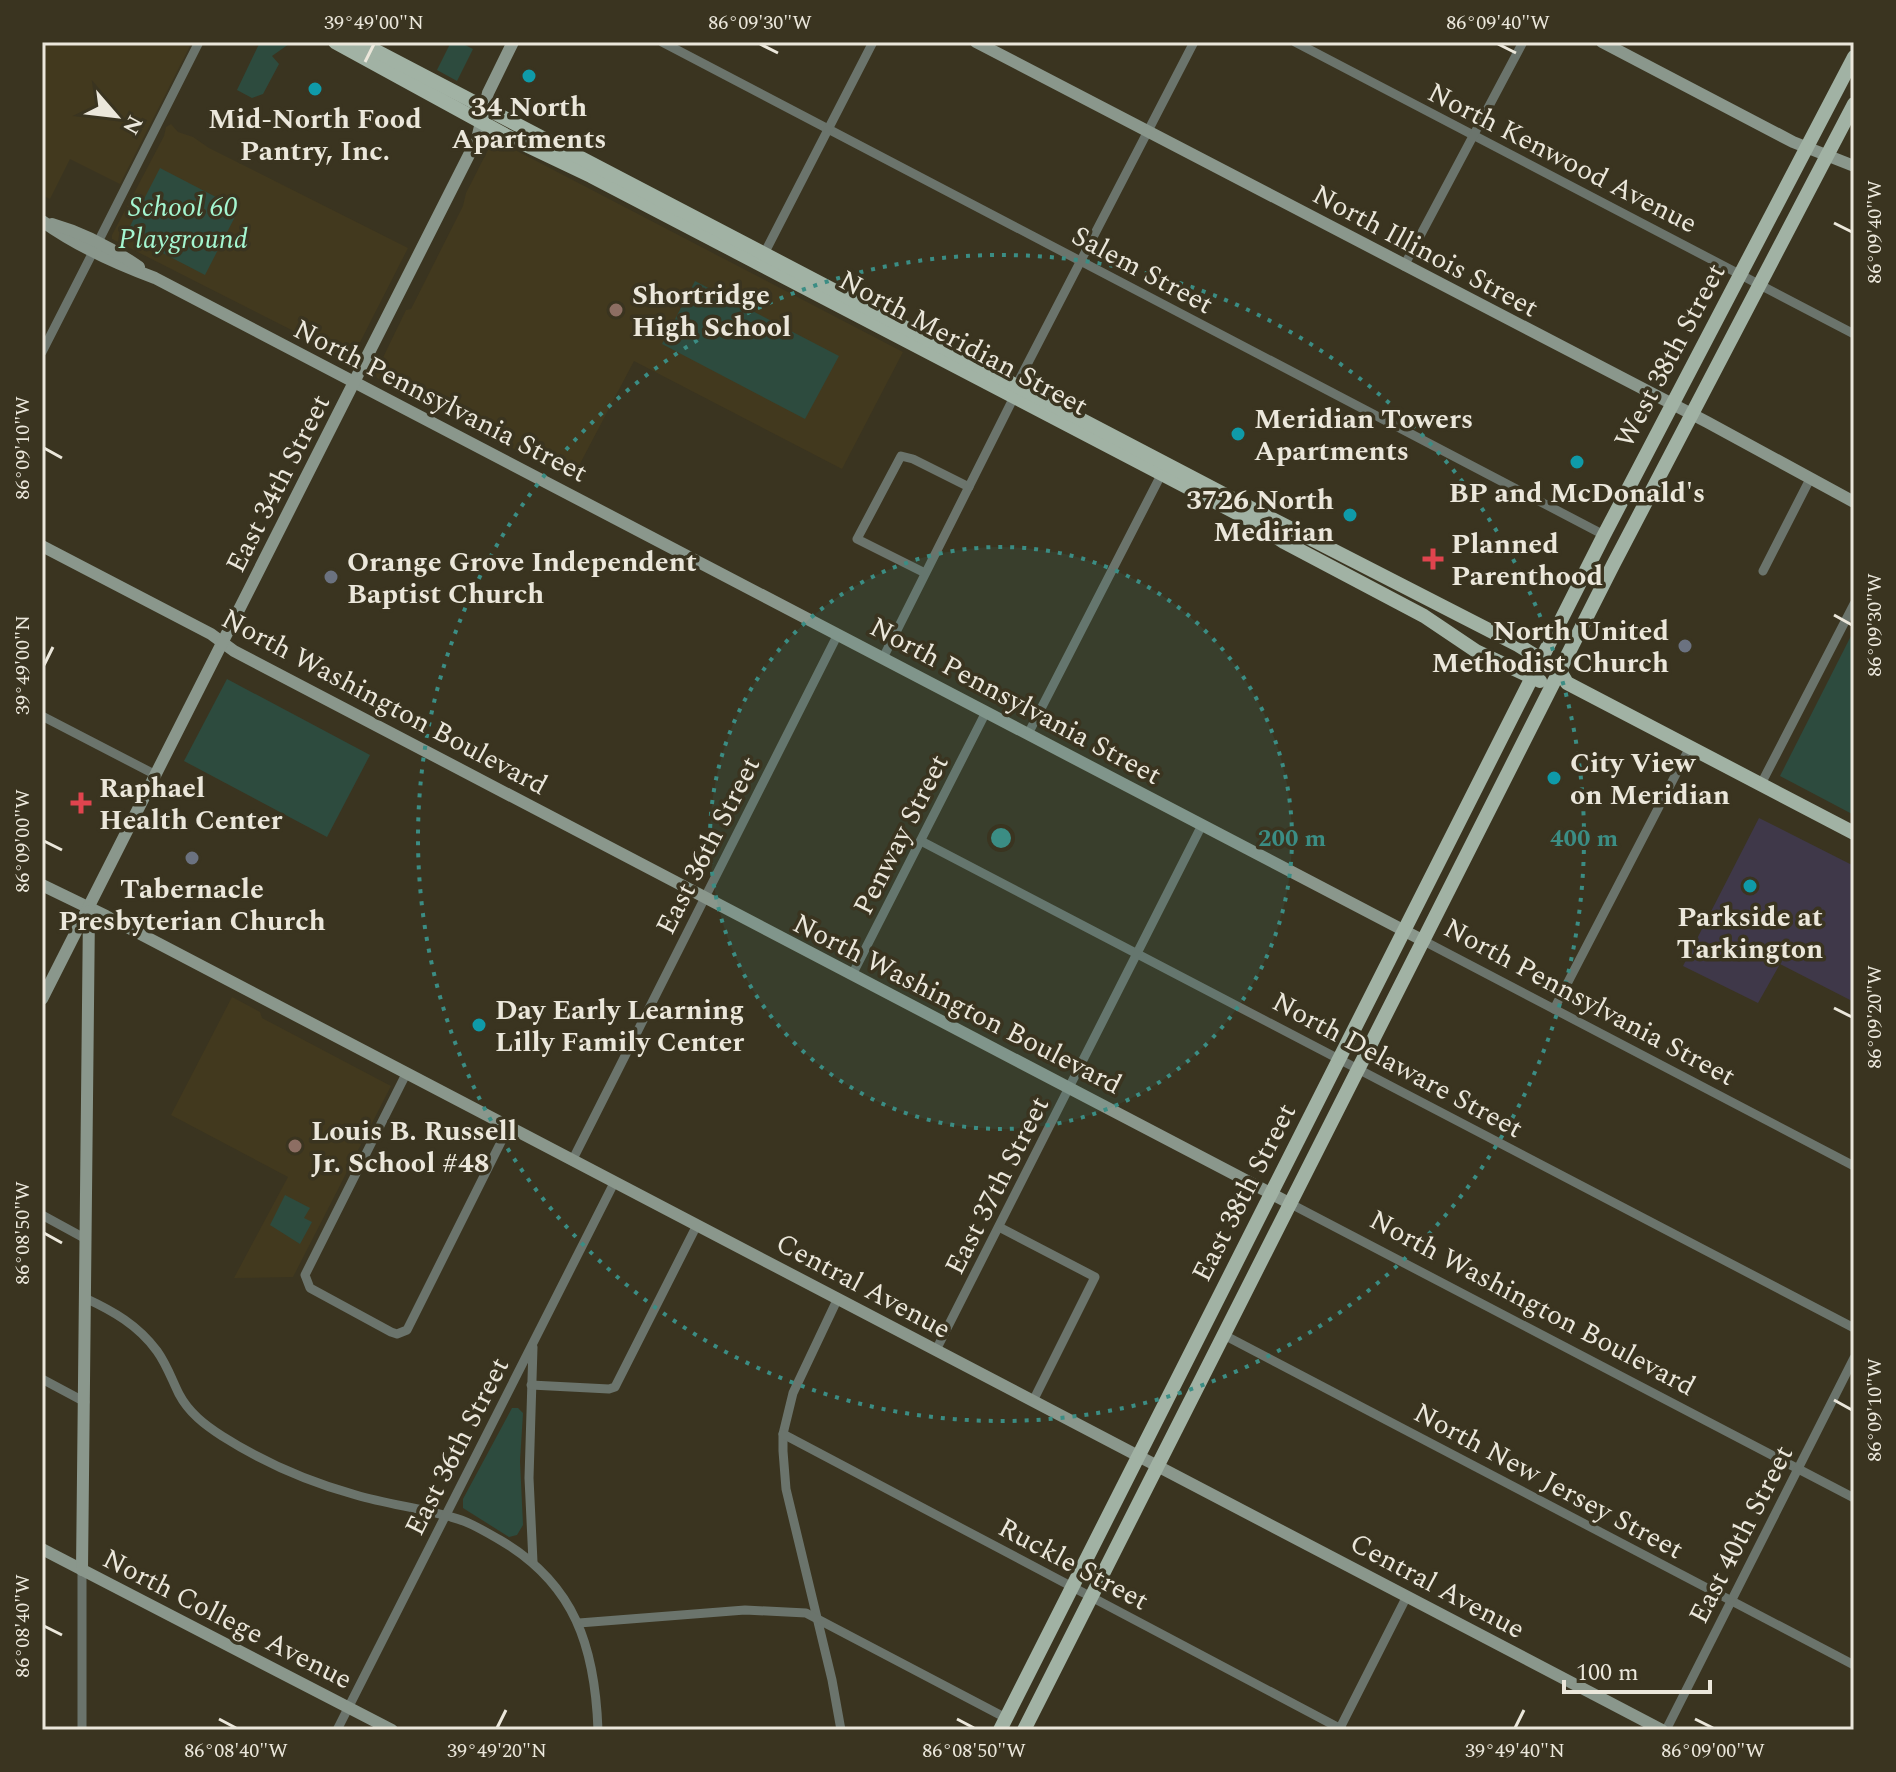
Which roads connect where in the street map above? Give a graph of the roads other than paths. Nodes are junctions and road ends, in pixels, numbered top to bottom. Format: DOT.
graph roads {
  1 [pos="199,42"];
  2 [pos="335,42"];
  3 [pos="359,42"];
  4 [pos="513,42"];
  5 [pos="662,42"];
  6 [pos="873,42"];
  7 [pos="976,42"];
  8 [pos="1194,42"];
  9 [pos="1295,42"];
  10 [pos="1523,42"];
  11 [pos="1602,42"];
  12 [pos="1854,57"];
  13 [pos="1854,104"];
  14 [pos="483,114"];
  15 [pos="828,129"];
  16 [pos="1147,132"];
  17 [pos="1473,136"];
  18 [pos="1807,147"];
  19 [pos="1827,155"];
  20 [pos="1854,166"];
  21 [pos="42,221"];
  22 [pos="96,247"];
  23 [pos="764,254"];
  24 [pos="1080,261"];
  25 [pos="1404,266"];
  26 [pos="1741,275"];
  27 [pos="1760,285"];
  28 [pos="1854,334"];
  29 [pos="42,352"];
  30 [pos="355,382"];
  31 [pos="1015,391"];
  32 [pos="1672,405"];
  33 [pos="1692,415"];
  34 [pos="1161,475"];
  35 [pos="1810,479"];
  36 [pos="969,487"];
  37 [pos="1854,502"];
  38 [pos="1604,535"];
  39 [pos="42,546"];
  40 [pos="1763,571"];
  41 [pos="925,573"];
  42 [pos="1854,604"];
  43 [pos="838,634"];
  44 [pos="223,643"];
  45 [pos="883,658"];
  46 [pos="1542,659"];
  47 [pos="1564,677"];
  48 [pos="1532,678"];
  49 [pos="1552,686"];
  50 [pos="986,712"];
  51 [pos="42,716"];
  52 [pos="1028,734"];
  53 [pos="1690,747"];
  54 [pos="156,775"];
  55 [pos="1761,784"];
  56 [pos="1202,825"];
  57 [pos="1854,833"];
  58 [pos="921,841"];
  59 [pos="42,885"];
  60 [pos="706,898"];
  61 [pos="88,908"];
  62 [pos="1405,931"];
  63 [pos="1424,941"];
  64 [pos="1137,953"];
  65 [pos="852,975"];
  66 [pos="42,999"];
  67 [pos="1554,1009"];
  68 [pos="1340,1058"];
  69 [pos="1359,1068"];
  70 [pos="406,1074"];
  71 [pos="1070,1088"];
  72 [pos="508,1128"];
  73 [pos="572,1161"];
  74 [pos="1854,1166"];
  75 [pos="614,1183"];
  76 [pos="1272,1193"];
  77 [pos="1291,1204"];
  78 [pos="42,1215"];
  79 [pos="697,1225"];
  80 [pos="999,1227"];
  81 [pos="86,1239"];
  82 [pos="85,1298"];
  83 [pos="838,1298"];
  84 [pos="1854,1328"];
  85 [pos="1224,1335"];
  86 [pos="533,1343"];
  87 [pos="936,1350"];
  88 [pos="1854,1358"];
  89 [pos="42,1379"];
  90 [pos="531,1385"];
  91 [pos="1033,1401"];
  92 [pos="85,1402"];
  93 [pos="783,1434"];
  94 [pos="1139,1456"];
  95 [pos="1159,1465"];
  96 [pos="1798,1469"];
  97 [pos="1854,1498"];
  98 [pos="446,1516"];
  99 [pos="42,1549"];
  100 [pos="533,1562"];
  101 [pos="82,1570"];
  102 [pos="1072,1588"];
  103 [pos="1407,1596"];
  104 [pos="1091,1598"];
  105 [pos="1731,1600"];
  106 [pos="817,1618"];
  107 [pos="579,1623"];
  108 [pos="1854,1665"];
  109 [pos="349,1708"];
  110 [pos="1003,1724"];
  111 [pos="1026,1729"];
  112 [pos="1341,1729"];
  113 [pos="82,1730"];
  114 [pos="337,1730"];
  115 [pos="392,1730"];
  116 [pos="598,1730"];
  117 [pos="841,1730"];
  118 [pos="1664,1730"];
  1 -- 22 [label="street"];
  2 -- 14 [label="main road, North Meridian Street"];
  3 -- 14 [label="main road, North Meridian Street"];
  4 -- 14 [label="street, East 34th Street"];
  5 -- 15 [label="street, Salem Street"];
  6 -- 15 [label="street"];
  7 -- 16 [label="street, North Illinois Street"];
  8 -- 16 [label="street"];
  9 -- 17 [label="street, North Kenwood Avenue"];
  10 -- 17 [label="street"];
  11 -- 18 [label="street"];
  12 -- 18 [label="main road, West 38th Street"];
  13 -- 19 [label="main road, West 38th Street"];
  14 -- 23 [label="main road, North Meridian Street"];
  14 -- 30 [label="street, East 34th Street"];
  14 -- 31 [label="main road, North Meridian Street"];
  15 -- 23 [label="street"];
  15 -- 24 [label="street, Salem Street"];
  16 -- 24 [label="street"];
  16 -- 25 [label="street, North Illinois Street"];
  17 -- 25 [label="street"];
  17 -- 26 [label="street, North Kenwood Avenue"];
  18 -- 19 [label="street"];
  18 -- 26 [label="main road, West 38th Street"];
  19 -- 20 [label="street"];
  19 -- 27 [label="main road, West 38th Street"];
  21 -- 22 [label="street, North Pennsylvania Street"];
  22 -- 29 [label="street"];
  22 -- 30 [label="street, North Pennsylvania Street"];
  23 -- 31 [label="main road, North Meridian Street"];
  24 -- 31 [label="street"];
  24 -- 38 [label="street, Salem Street"];
  25 -- 32 [label="street, North Illinois Street"];
  26 -- 27 [label="street, North Kenwood Avenue"];
  26 -- 32 [label="main road, West 38th Street"];
  27 -- 28 [label="street, North Kenwood Avenue"];
  27 -- 33 [label="main road, West 38th Street"];
  30 -- 43 [label="street, North Pennsylvania Street"];
  30 -- 44 [label="street, East 34th Street"];
  31 -- 34 [label="main road, North Meridian Street"];
  31 -- 36 [label="street"];
  31 -- 46 [label="main road, North Meridian Street"];
  32 -- 33 [label="street, North Illinois Street"];
  32 -- 38 [label="main road, West 38th Street"];
  33 -- 35 [label="street, North Illinois Street"];
  33 -- 47 [label="main road, West 38th Street"];
  34 -- 48 [label="main road, North Meridian Street"];
  34 -- 52 [label="street"];
  35 -- 37 [label="street, North Illinois Street"];
  35 -- 40 [label="street"];
  36 -- 41 [label="street"];
  36 -- 41 [label="street"];
  38 -- 46 [label="main road, West 38th Street"];
  39 -- 44 [label="street, North Washington Boulevard"];
  41 -- 45 [label="street"];
  42 -- 55 [label="street"];
  43 -- 45 [label="street, North Pennsylvania Street"];
  43 -- 60 [label="street, East 36th Street"];
  44 -- 54 [label="street, East 34th Street"];
  44 -- 60 [label="street, North Washington Boulevard"];
  45 -- 50 [label="street, North Pennsylvania Street"];
  46 -- 47 [label="main road, North Meridian Street"];
  46 -- 48 [label="main road, West 38th Street"];
  47 -- 49 [label="main road, West 38th Street"];
  47 -- 53 [label="main road, North Meridian Street"];
  48 -- 49 [label="main road, North Meridian Street"];
  48 -- 62 [label="main road, East 38th Street"];
  49 -- 63 [label="main road, East 38th Street"];
  50 -- 52 [label="street, North Pennsylvania Street"];
  50 -- 58 [label="street, Penway Street"];
  51 -- 54 [label="street"];
  52 -- 56 [label="street, North Pennsylvania Street"];
  53 -- 55 [label="main road, North Meridian Street"];
  53 -- 67 [label="street"];
  54 -- 61 [label="street, East 34th Street"];
  55 -- 57 [label="main road, North Meridian Street"];
  56 -- 62 [label="street, North Pennsylvania Street"];
  56 -- 64 [label="street, East 37th Street"];
  58 -- 64 [label="street, North Delaware Street"];
  58 -- 65 [label="street, Penway Street"];
  59 -- 61 [label="street, Central Avenue"];
  60 -- 65 [label="street, North Washington Boulevard"];
  60 -- 73 [label="street, East 36th Street"];
  61 -- 66 [label="street, East 34th Street"];
  61 -- 70 [label="street, Central Avenue"];
  61 -- 81 [label="street"];
  62 -- 63 [label="street, North Pennsylvania Street"];
  62 -- 68 [label="main road, East 38th Street"];
  63 -- 67 [label="street, North Pennsylvania Street"];
  63 -- 69 [label="main road, East 38th Street"];
  64 -- 68 [label="street, North Delaware Street"];
  64 -- 71 [label="street, East 37th Street"];
  65 -- 71 [label="street, North Washington Boulevard"];
  67 -- 74 [label="street, North Pennsylvania Street"];
  68 -- 69 [label="street, North Delaware Street"];
  68 -- 76 [label="main road, East 38th Street"];
  69 -- 77 [label="main road, East 38th Street"];
  69 -- 84 [label="street, North Delaware Street"];
  70 -- 72 [label="street, Central Avenue"];
  70 -- 72 [label="street"];
  71 -- 76 [label="street, North Washington Boulevard"];
  71 -- 80 [label="street, East 37th Street"];
  72 -- 73 [label="street, Central Avenue"];
  73 -- 75 [label="street, Central Avenue"];
  75 -- 79 [label="street, Central Avenue"];
  75 -- 86 [label="street, East 36th Street"];
  76 -- 77 [label="street, North Washington Boulevard"];
  76 -- 94 [label="main road, East 38th Street"];
  77 -- 85 [label="main road, East 38th Street"];
  77 -- 96 [label="street, North Washington Boulevard"];
  78 -- 81 [label="street"];
  79 -- 83 [label="street, Central Avenue"];
  79 -- 90 [label="street"];
  80 -- 87 [label="street, East 37th Street"];
  80 -- 91 [label="street"];
  81 -- 82 [label="street"];
  82 -- 92 [label="street"];
  82 -- 98 [label="street"];
  83 -- 87 [label="street, Central Avenue"];
  83 -- 93 [label="street"];
  85 -- 95 [label="main road, East 38th Street"];
  85 -- 105 [label="street, North New Jersey Street"];
  86 -- 90 [label="street"];
  86 -- 98 [label="street, East 36th Street"];
  87 -- 91 [label="street, Central Avenue"];
  88 -- 96 [label="street, East 40th Street"];
  89 -- 92 [label="street"];
  90 -- 100 [label="street"];
  91 -- 94 [label="street, Central Avenue"];
  92 -- 101 [label="street"];
  93 -- 102 [label="street, Ruckle Street"];
  93 -- 106 [label="street"];
  94 -- 95 [label="street, Central Avenue"];
  94 -- 102 [label="main road, East 38th Street"];
  95 -- 103 [label="street, Central Avenue"];
  95 -- 104 [label="main road, East 38th Street"];
  96 -- 97 [label="street, North Washington Boulevard"];
  96 -- 105 [label="street, East 40th Street"];
  98 -- 100 [label="street"];
  98 -- 109 [label="street, East 36th Street"];
  99 -- 101 [label="street, North College Avenue"];
  100 -- 107 [label="street"];
  101 -- 109 [label="street, North College Avenue"];
  101 -- 113 [label="street"];
  102 -- 104 [label="street, Ruckle Street"];
  102 -- 110 [label="main road, East 38th Street"];
  103 -- 112 [label="street"];
  103 -- 118 [label="street, Central Avenue"];
  104 -- 111 [label="main road, East 38th Street"];
  104 -- 112 [label="street, Ruckle Street"];
  105 -- 108 [label="street, North New Jersey Street"];
  105 -- 118 [label="street, East 40th Street"];
  106 -- 107 [label="street"];
  106 -- 110 [label="street"];
  106 -- 117 [label="street"];
  107 -- 116 [label="street"];
  109 -- 114 [label="street, East 36th Street"];
  109 -- 115 [label="street, North College Avenue"];
}
